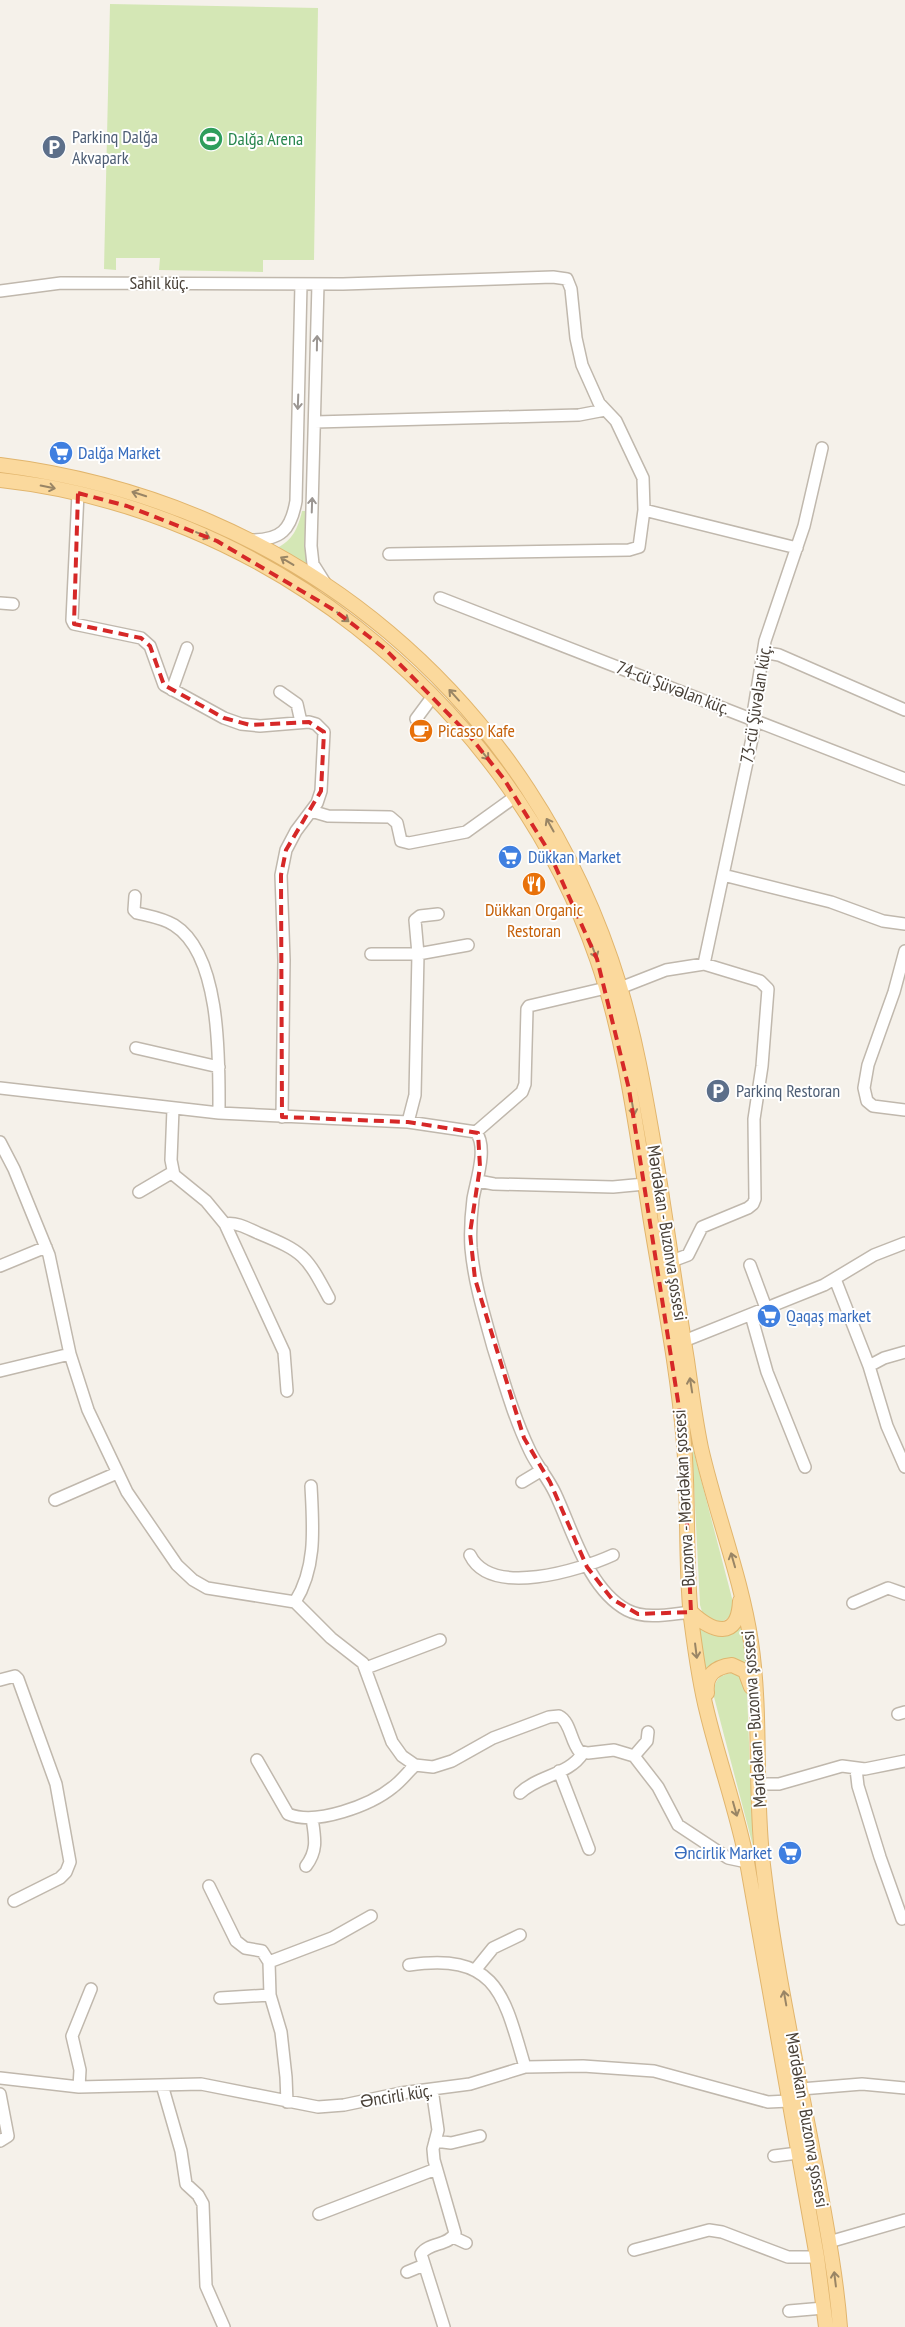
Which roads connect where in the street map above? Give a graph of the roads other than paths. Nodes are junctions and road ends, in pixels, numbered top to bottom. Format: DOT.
graph roads {
  1 [pos="301,284"];
  2 [pos="318,284"];
  3 [pos="0,291"];
  4 [pos="605,410"];
  5 [pos="315,422"];
  6 [pos="822,448"];
  7 [pos="0,465"];
  8 [pos="0,480"];
  9 [pos="78,493"];
  10 [pos="644,510"];
  11 [pos="251,540"];
  12 [pos="797,548"];
  13 [pos="389,554"];
  14 [pos="326,585"];
  15 [pos="440,598"];
  16 [pos="0,603"];
  17 [pos="13,604"];
  18 [pos="187,648"];
  19 [pos="763,652"];
  20 [pos="172,690"];
  21 [pos="280,692"];
  22 [pos="433,696"];
  23 [pos="905,710"];
  24 [pos="416,719"];
  25 [pos="754,720"];
  26 [pos="301,722"];
  27 [pos="905,779"];
  28 [pos="516,796"];
  29 [pos="311,811"];
  30 [pos="723,875"];
  31 [pos="135,896"];
  32 [pos="438,914"];
  33 [pos="905,924"];
  34 [pos="468,945"];
  35 [pos="905,951"];
  36 [pos="371,954"];
  37 [pos="418,954"];
  38 [pos="704,964"];
  39 [pos="606,988"];
  40 [pos="620,988"];
  41 [pos="136,1048"];
  42 [pos="219,1067"];
  43 [pos="0,1088"];
  44 [pos="173,1109"];
  45 [pos="905,1110"];
  46 [pos="219,1113"];
  47 [pos="282,1117"];
  48 [pos="408,1122"];
  49 [pos="476,1132"];
  50 [pos="0,1142"];
  51 [pos="173,1172"];
  52 [pos="478,1181"];
  53 [pos="646,1184"];
  54 [pos="139,1192"];
  55 [pos="225,1224"];
  56 [pos="905,1243"];
  57 [pos="46,1247"];
  58 [pos="672,1260"];
  59 [pos="750,1265"];
  60 [pos="0,1266"];
  61 [pos="836,1279"];
  62 [pos="329,1298"];
  63 [pos="766,1308"];
  64 [pos="751,1315"];
  65 [pos="684,1341"];
  66 [pos="905,1352"];
  67 [pos="70,1354"];
  68 [pos="869,1366"];
  69 [pos="0,1370"];
  70 [pos="287,1391"];
  71 [pos="905,1467"];
  72 [pos="805,1468"];
  73 [pos="542,1470"];
  74 [pos="117,1473"];
  75 [pos="522,1482"];
  76 [pos="311,1486"];
  77 [pos="55,1500"];
  78 [pos="470,1555"];
  79 [pos="613,1555"];
  80 [pos="587,1567"];
  81 [pos="739,1578"];
  82 [pos="905,1594"];
  83 [pos="295,1602"];
  84 [pos="853,1603"];
  85 [pos="691,1612"];
  86 [pos="440,1640"];
  87 [pos="366,1668"];
  88 [pos="0,1680"];
  89 [pos="758,1727"];
  90 [pos="712,1731"];
  91 [pos="648,1732"];
  92 [pos="583,1753"];
  93 [pos="634,1756"];
  94 [pos="257,1760"];
  95 [pos="905,1762"];
  96 [pos="414,1765"];
  97 [pos="856,1768"];
  98 [pos="559,1771"];
  99 [pos="759,1784"];
  100 [pos="520,1793"];
  101 [pos="312,1818"];
  102 [pos="589,1849"];
  103 [pos="747,1862"];
  104 [pos="306,1866"];
  105 [pos="209,1886"];
  106 [pos="14,1901"];
  107 [pos="901,1904"];
  108 [pos="372,1916"];
  109 [pos="902,1919"];
  110 [pos="520,1935"];
  111 [pos="269,1962"];
  112 [pos="409,1965"];
  113 [pos="476,1969"];
  114 [pos="91,1989"];
  115 [pos="270,1995"];
  116 [pos="220,1998"];
  117 [pos="526,2067"];
  118 [pos="0,2078"];
  119 [pos="162,2085"];
  120 [pos="79,2087"];
  121 [pos="905,2088"];
  122 [pos="432,2089"];
  123 [pos="801,2089"];
  124 [pos="0,2094"];
  125 [pos="788,2101"];
  126 [pos="286,2102"];
  127 [pos="480,2136"];
  128 [pos="0,2141"];
  129 [pos="435,2141"];
  130 [pos="798,2153"];
  131 [pos="774,2156"];
  132 [pos="436,2169"];
  133 [pos="319,2214"];
  134 [pos="905,2220"];
  135 [pos="453,2237"];
  136 [pos="829,2242"];
  137 [pos="466,2243"];
  138 [pos="634,2250"];
  139 [pos="818,2257"];
  140 [pos="424,2265"];
  141 [pos="408,2272"];
  142 [pos="824,2308"];
  143 [pos="789,2311"];
  144 [pos="224,2327"];
  145 [pos="444,2327"];
  146 [pos="826,2327"];
  147 [pos="840,2327"];
  1 -- 2 [label="street, Sahil küç."];
  1 -- 3 [label="street, Sahil küç."];
  1 -- 11 [label="street, one-way"];
  2 -- 4 [label="street, Sahil küç."];
  5 -- 2 [label="street, one-way"];
  4 -- 5 [label="street"];
  4 -- 10 [label="street"];
  14 -- 5 [label="street, one-way"];
  6 -- 12 [label="street, 73-cü Şüvəlan küç."];
  11 -- 7 [label="main road, Mərdəkan - Buzonva şossesi, one-way"];
  8 -- 9 [label="main road, Buzonva - Mərdəkan şossesi, one-way"];
  9 -- 20 [label="street"];
  9 -- 22 [label="main road, Buzonva - Mərdəkan şossesi, one-way"];
  10 -- 12 [label="street"];
  10 -- 13 [label="street"];
  14 -- 11 [label="main road, Mərdəkan - Buzonva şossesi, one-way"];
  12 -- 19 [label="street, 73-cü Şüvəlan küç."];
  40 -- 14 [label="main road, Mərdəkan - Buzonva şossesi, one-way"];
  15 -- 25 [label="street, 74-cü Şüvəlan küç."];
  16 -- 17 [label="street"];
  18 -- 20 [label="street"];
  19 -- 23 [label="street"];
  19 -- 25 [label="street, 73-cü Şüvəlan küç."];
  20 -- 26 [label="street"];
  21 -- 26 [label="street"];
  22 -- 24 [label="street"];
  22 -- 28 [label="main road, Buzonva - Mərdəkan şossesi, one-way"];
  25 -- 27 [label="street, 74-cü Şüvəlan küç."];
  25 -- 30 [label="street, 73-cü Şüvəlan küç."];
  26 -- 29 [label="street"];
  28 -- 29 [label="street"];
  28 -- 39 [label="main road, Buzonva - Mərdəkan şossesi, one-way"];
  29 -- 47 [label="street"];
  30 -- 33 [label="street"];
  30 -- 38 [label="street, 73-cü Şüvəlan küç."];
  31 -- 42 [label="street"];
  32 -- 37 [label="street"];
  34 -- 37 [label="street"];
  35 -- 45 [label="street"];
  36 -- 37 [label="street"];
  37 -- 48 [label="street"];
  38 -- 40 [label="street"];
  38 -- 58 [label="street"];
  39 -- 49 [label="street"];
  39 -- 53 [label="main road, Buzonva - Mərdəkan şossesi, one-way"];
  40 -- 58 [label="main road, Mərdəkan - Buzonva şossesi"];
  41 -- 42 [label="street"];
  42 -- 46 [label="street"];
  43 -- 44 [label="street"];
  44 -- 46 [label="street"];
  44 -- 51 [label="street"];
  46 -- 47 [label="street"];
  47 -- 48 [label="street"];
  48 -- 49 [label="street"];
  49 -- 52 [label="street"];
  50 -- 57 [label="street"];
  51 -- 54 [label="street"];
  51 -- 55 [label="street"];
  52 -- 53 [label="street"];
  52 -- 73 [label="street"];
  53 -- 85 [label="main road, Buzonva - Mərdəkan şossesi"];
  55 -- 62 [label="street"];
  55 -- 70 [label="street"];
  56 -- 61 [label="street"];
  57 -- 60 [label="street"];
  57 -- 67 [label="street"];
  58 -- 65 [label="main road, Mərdəkan - Buzonva şossesi"];
  59 -- 63 [label="street"];
  61 -- 63 [label="street"];
  61 -- 68 [label="street"];
  63 -- 64 [label="street"];
  64 -- 65 [label="street"];
  64 -- 72 [label="street"];
  81 -- 65 [label="main road, Mərdəkan - Buzonva şossesi, one-way"];
  66 -- 68 [label="street"];
  67 -- 69 [label="street"];
  67 -- 74 [label="street"];
  68 -- 71 [label="street"];
  73 -- 75 [label="street"];
  73 -- 80 [label="street"];
  74 -- 77 [label="street"];
  74 -- 83 [label="street"];
  76 -- 83 [label="street"];
  78 -- 80 [label="street"];
  79 -- 80 [label="street"];
  80 -- 85 [label="street"];
  81 -- 85 [label="main road"];
  81 -- 89 [label="main road, Mərdəkan - Buzonva şossesi"];
  82 -- 84 [label="street"];
  83 -- 87 [label="street"];
  85 -- 90 [label="main road, Buzonva - Mərdəkan şossesi, one-way"];
  86 -- 87 [label="street"];
  87 -- 96 [label="street"];
  88 -- 106 [label="street"];
  89 -- 90 [label="main road"];
  89 -- 99 [label="main road, Mərdəkan - Buzonva şossesi"];
  90 -- 103 [label="main road, Buzonva - Mərdəkan şossesi, one-way"];
  91 -- 93 [label="street"];
  92 -- 93 [label="street"];
  92 -- 96 [label="street"];
  92 -- 98 [label="street"];
  93 -- 103 [label="street"];
  94 -- 101 [label="street"];
  95 -- 97 [label="street"];
  96 -- 101 [label="street"];
  97 -- 99 [label="street"];
  97 -- 107 [label="street"];
  98 -- 100 [label="street"];
  98 -- 102 [label="street"];
  123 -- 99 [label="main road, Mərdəkan - Buzonva şossesi, one-way"];
  101 -- 104 [label="street"];
  103 -- 125 [label="main road, Buzonva - Mərdəkan şossesi"];
  105 -- 111 [label="street"];
  107 -- 109 [label="street"];
  108 -- 111 [label="street"];
  110 -- 113 [label="street"];
  111 -- 115 [label="street"];
  112 -- 113 [label="street"];
  113 -- 117 [label="street"];
  114 -- 120 [label="street"];
  115 -- 116 [label="street"];
  115 -- 126 [label="street"];
  117 -- 122 [label="street, Əncirli küç."];
  117 -- 125 [label="street, Əncirli küç."];
  118 -- 120 [label="street, Əncirli küç."];
  119 -- 120 [label="street, Əncirli küç."];
  119 -- 126 [label="street, Əncirli küç."];
  119 -- 144 [label="street"];
  121 -- 123 [label="street"];
  122 -- 126 [label="street, Əncirli küç."];
  122 -- 129 [label="street"];
  123 -- 136 [label="main road, Mərdəkan - Buzonva şossesi"];
  124 -- 128 [label="street"];
  125 -- 130 [label="main road, Buzonva - Mərdəkan şossesi"];
  127 -- 129 [label="street"];
  129 -- 132 [label="street"];
  130 -- 131 [label="street"];
  130 -- 139 [label="main road, Buzonva - Mərdəkan şossesi"];
  132 -- 133 [label="street"];
  132 -- 135 [label="street"];
  134 -- 136 [label="street"];
  135 -- 137 [label="street"];
  135 -- 140 [label="street"];
  147 -- 136 [label="main road, Mərdəkan - Buzonva şossesi, one-way"];
  138 -- 139 [label="street"];
  139 -- 142 [label="main road, Buzonva - Mərdəkan şossesi"];
  140 -- 141 [label="street"];
  140 -- 145 [label="street"];
  142 -- 143 [label="street"];
  142 -- 146 [label="main road, Buzonva - Mərdəkan şossesi"];
}
